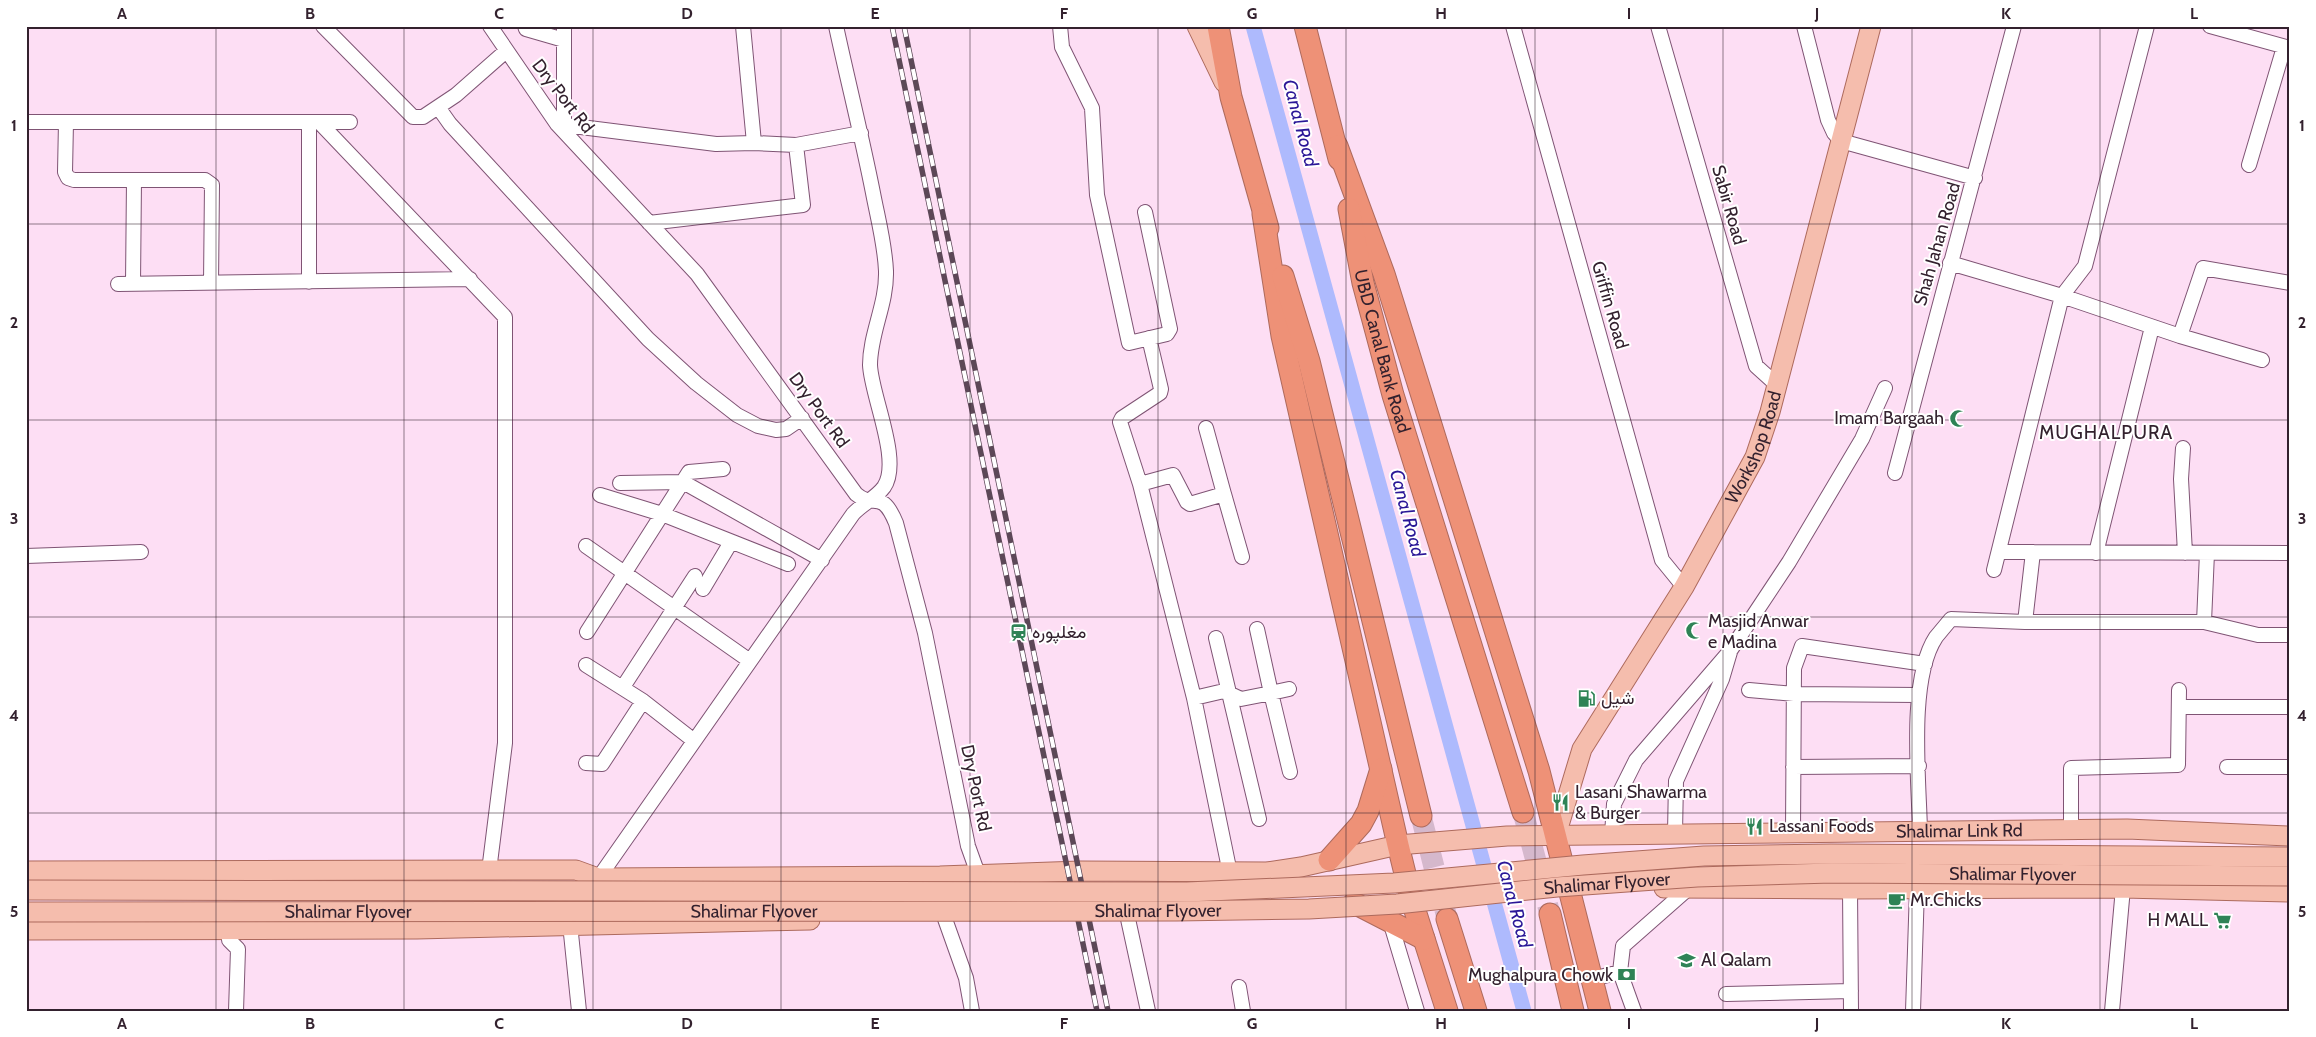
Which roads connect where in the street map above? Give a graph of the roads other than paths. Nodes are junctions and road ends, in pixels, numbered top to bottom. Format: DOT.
graph roads {
  1 [pos="323,26"];
  2 [pos="490,26"];
  3 [pos="525,26"];
  4 [pos="743,26"];
  5 [pos="836,26"];
  6 [pos="1060,26"];
  7 [pos="1197,26"];
  8 [pos="1218,26"];
  9 [pos="1305,26"];
  10 [pos="1513,26"];
  11 [pos="1658,26"];
  12 [pos="1804,26"];
  13 [pos="1871,26"];
  14 [pos="2014,26"];
  15 [pos="2147,26"];
  16 [pos="2210,26"];
  17 [pos="564,33"];
  18 [pos="2287,47"];
  19 [pos="506,51"];
  20 [pos="1231,97"];
  21 [pos="438,107"];
  22 [pos="26,122"];
  23 [pos="66,122"];
  24 [pos="314,122"];
  25 [pos="350,122"];
  26 [pos="561,124"];
  27 [pos="861,133"];
  28 [pos="1841,140"];
  29 [pos="754,143"];
  30 [pos="796,145"];
  31 [pos="1337,146"];
  32 [pos="2249,165"];
  33 [pos="1974,178"];
  34 [pos="134,180"];
  35 [pos="1145,212"];
  36 [pos="1264,214"];
  37 [pos="649,222"];
  38 [pos="1950,262"];
  39 [pos="470,279"];
  40 [pos="309,282"];
  41 [pos="2290,283"];
  42 [pos="118,284"];
  43 [pos="133,284"];
  44 [pos="211,284"];
  45 [pos="2062,296"];
  46 [pos="2152,327"];
  47 [pos="2180,336"];
  48 [pos="1149,338"];
  49 [pos="2262,360"];
  50 [pos="1777,386"];
  51 [pos="1885,388"];
  52 [pos="802,418"];
  53 [pos="1206,428"];
  54 [pos="2183,448"];
  55 [pos="723,469"];
  56 [pos="1895,473"];
  57 [pos="683,482"];
  58 [pos="620,483"];
  59 [pos="1140,484"];
  60 [pos="1224,494"];
  61 [pos="600,495"];
  62 [pos="868,500"];
  63 [pos="662,514"];
  64 [pos="731,542"];
  65 [pos="586,546"];
  66 [pos="141,552"];
  67 [pos="1999,552"];
  68 [pos="2033,552"];
  69 [pos="2096,553"];
  70 [pos="2185,553"];
  71 [pos="2207,553"];
  72 [pos="2290,553"];
  73 [pos="26,556"];
  74 [pos="1242,557"];
  75 [pos="822,560"];
  76 [pos="788,564"];
  77 [pos="1994,570"];
  78 [pos="625,572"];
  79 [pos="696,576"];
  80 [pos="1684,587"];
  81 [pos="702,589"];
  82 [pos="675,608"];
  83 [pos="2025,622"];
  84 [pos="2204,622"];
  85 [pos="1257,629"];
  86 [pos="587,632"];
  87 [pos="2290,635"];
  88 [pos="1216,638"];
  89 [pos="1730,651"];
  90 [pos="750,661"];
  91 [pos="1925,664"];
  92 [pos="586,665"];
  93 [pos="623,687"];
  94 [pos="1289,689"];
  95 [pos="1748,690"];
  96 [pos="2179,690"];
  97 [pos="1227,691"];
  98 [pos="1271,693"];
  99 [pos="1794,694"];
  100 [pos="1918,695"];
  101 [pos="1194,698"];
  102 [pos="643,701"];
  103 [pos="2179,707"];
  104 [pos="2290,707"];
  105 [pos="693,740"];
  106 [pos="586,763"];
  107 [pos="1919,766"];
  108 [pos="1381,767"];
  109 [pos="1793,767"];
  110 [pos="2227,767"];
  111 [pos="2290,767"];
  112 [pos="1290,772"];
  113 [pos="1523,812"];
  114 [pos="1420,816"];
  115 [pos="1259,819"];
  116 [pos="2071,830"];
  117 [pos="1920,831"];
  118 [pos="1793,832"];
  119 [pos="1675,833"];
  120 [pos="1556,835"];
  121 [pos="1612,835"];
  122 [pos="2290,836"];
  123 [pos="1398,845"];
  124 [pos="2290,857"];
  125 [pos="1328,860"];
  126 [pos="26,871"];
  127 [pos="489,871"];
  128 [pos="1090,871"];
  129 [pos="1230,873"];
  130 [pos="978,874"];
  131 [pos="2290,876"];
  132 [pos="598,878"];
  133 [pos="1690,887"];
  134 [pos="2123,888"];
  135 [pos="1850,889"];
  136 [pos="1917,889"];
  137 [pos="26,890"];
  138 [pos="1570,890"];
  139 [pos="2290,892"];
  140 [pos="1411,898"];
  141 [pos="1354,903"];
  142 [pos="26,912"];
  143 [pos="1550,914"];
  144 [pos="945,919"];
  145 [pos="1095,919"];
  146 [pos="1128,919"];
  147 [pos="1447,919"];
  148 [pos="1390,921"];
  149 [pos="570,924"];
  150 [pos="26,930"];
  151 [pos="229,931"];
  152 [pos="1424,938"];
  153 [pos="1620,972"];
  154 [pos="1592,979"];
  155 [pos="1239,987"];
  156 [pos="1851,991"];
  157 [pos="1726,994"];
  158 [pos="236,1011"];
  159 [pos="579,1011"];
  160 [pos="972,1011"];
  161 [pos="1148,1011"];
  162 [pos="1243,1011"];
  163 [pos="1417,1011"];
  164 [pos="1447,1011"];
  165 [pos="1476,1011"];
  166 [pos="1573,1011"];
  167 [pos="1600,1011"];
  168 [pos="1634,1011"];
  169 [pos="1851,1011"];
  170 [pos="1913,1011"];
  171 [pos="2112,1011"];
  1 -- 21 [label="street"];
  2 -- 19 [label="street, Dry Port Rd"];
  3 -- 17 [label="street"];
  4 -- 29 [label="street"];
  5 -- 27 [label="street"];
  6 -- 48 [label="street"];
  7 -- 20 [label="main road"];
  8 -- 20 [label="highway"];
  9 -- 31 [label="highway"];
  10 -- 80 [label="street, Griffin Road"];
  11 -- 50 [label="street, Sabir Road"];
  12 -- 28 [label="street"];
  13 -- 28 [label="main road, Workshop Road"];
  14 -- 33 [label="street, Shah Jahan Road"];
  15 -- 45 [label="street"];
  16 -- 18 [label="street"];
  17 -- 26 [label="street"];
  18 -- 32 [label="street"];
  19 -- 21 [label="street"];
  19 -- 26 [label="street, Dry Port Rd"];
  20 -- 36 [label="highway"];
  21 -- 52 [label="street"];
  22 -- 23 [label="street"];
  23 -- 24 [label="street"];
  23 -- 34 [label="street"];
  24 -- 25 [label="street"];
  24 -- 39 [label="street"];
  24 -- 40 [label="street"];
  26 -- 29 [label="street"];
  26 -- 37 [label="street, Dry Port Rd"];
  27 -- 30 [label="street"];
  27 -- 62 [label="street"];
  28 -- 33 [label="street"];
  28 -- 50 [label="main road, Workshop Road"];
  29 -- 30 [label="street"];
  30 -- 37 [label="street"];
  31 -- 113 [label="highway, UBD Canal Bank Road"];
  31 -- 120 [label="highway"];
  33 -- 38 [label="street, Shah Jahan Road"];
  34 -- 43 [label="street"];
  34 -- 44 [label="street"];
  35 -- 48 [label="street"];
  36 -- 108 [label="highway"];
  36 -- 114 [label="highway"];
  37 -- 52 [label="street, Dry Port Rd"];
  38 -- 45 [label="street"];
  38 -- 56 [label="street, Shah Jahan Road"];
  39 -- 40 [label="street"];
  39 -- 127 [label="street"];
  40 -- 44 [label="street"];
  41 -- 47 [label="street"];
  42 -- 43 [label="street"];
  43 -- 44 [label="street"];
  45 -- 46 [label="street"];
  45 -- 67 [label="street"];
  46 -- 47 [label="street"];
  46 -- 69 [label="street"];
  47 -- 49 [label="street"];
  48 -- 59 [label="street"];
  50 -- 80 [label="main road, Workshop Road"];
  51 -- 89 [label="street"];
  52 -- 62 [label="street, Dry Port Rd"];
  53 -- 60 [label="street"];
  54 -- 70 [label="street"];
  55 -- 57 [label="street"];
  57 -- 58 [label="street"];
  57 -- 63 [label="street"];
  57 -- 75 [label="street"];
  59 -- 60 [label="street"];
  59 -- 101 [label="street"];
  60 -- 74 [label="street"];
  61 -- 63 [label="street"];
  62 -- 75 [label="street"];
  62 -- 130 [label="street, Dry Port Rd"];
  63 -- 64 [label="street"];
  63 -- 78 [label="street"];
  64 -- 76 [label="street"];
  64 -- 81 [label="street"];
  65 -- 78 [label="street"];
  66 -- 73 [label="street"];
  67 -- 68 [label="street"];
  67 -- 77 [label="street"];
  68 -- 69 [label="street"];
  68 -- 83 [label="street"];
  69 -- 70 [label="street"];
  70 -- 71 [label="street"];
  71 -- 72 [label="street"];
  71 -- 84 [label="street"];
  75 -- 90 [label="street"];
  78 -- 82 [label="street"];
  78 -- 86 [label="street"];
  79 -- 82 [label="street"];
  80 -- 120 [label="main road, Workshop Road"];
  82 -- 90 [label="street"];
  82 -- 93 [label="street"];
  83 -- 84 [label="street"];
  83 -- 91 [label="street"];
  84 -- 87 [label="street"];
  85 -- 98 [label="street"];
  88 -- 97 [label="street"];
  89 -- 119 [label="street"];
  89 -- 121 [label="street"];
  90 -- 105 [label="street"];
  91 -- 99 [label="street"];
  91 -- 100 [label="street"];
  92 -- 93 [label="street"];
  93 -- 102 [label="street"];
  94 -- 98 [label="street"];
  95 -- 99 [label="street"];
  96 -- 103 [label="street"];
  97 -- 98 [label="street"];
  97 -- 101 [label="street"];
  97 -- 115 [label="street"];
  98 -- 112 [label="street"];
  99 -- 100 [label="street"];
  99 -- 109 [label="street"];
  100 -- 107 [label="street"];
  101 -- 129 [label="street"];
  102 -- 105 [label="street"];
  102 -- 106 [label="street"];
  103 -- 104 [label="street"];
  103 -- 116 [label="street"];
  105 -- 132 [label="street"];
  107 -- 109 [label="street"];
  107 -- 117 [label="street"];
  108 -- 123 [label="highway"];
  108 -- 125 [label="highway"];
  109 -- 118 [label="street"];
  110 -- 111 [label="street"];
  116 -- 117 [label="main road, Shalimar Link Rd"];
  116 -- 122 [label="main road, Shalimar Link Rd"];
  117 -- 118 [label="main road, Shalimar Link Rd"];
  118 -- 119 [label="main road, Shalimar Link Rd"];
  119 -- 121 [label="main road, Shalimar Link Rd"];
  120 -- 121 [label="main road, Shalimar Link Rd"];
  120 -- 123 [label="main road, Shalimar Link Rd"];
  120 -- 138 [label="highway"];
  123 -- 125 [label="main road, Shalimar Link Rd"];
  123 -- 140 [label="highway"];
  124 -- 137 [label="main road, Shalimar Flyover, bridge"];
  125 -- 129 [label="main road, Shalimar Link Rd"];
  126 -- 127 [label="main road, Shalimar Link Rd"];
  127 -- 132 [label="main road, Shalimar Link Rd"];
  128 -- 129 [label="main road, Shalimar Link Rd"];
  128 -- 130 [label="main road, Shalimar Link Rd"];
  128 -- 145 [label="main road"];
  130 -- 132 [label="main road, Shalimar Link Rd"];
  131 -- 142 [label="main road, Shalimar Flyover, bridge"];
  132 -- 149 [label="street"];
  133 -- 135 [label="main road"];
  133 -- 138 [label="main road"];
  133 -- 153 [label="street"];
  134 -- 136 [label="main road"];
  134 -- 139 [label="main road"];
  134 -- 171 [label="street"];
  135 -- 136 [label="main road"];
  135 -- 156 [label="street"];
  136 -- 170 [label="street"];
  138 -- 140 [label="main road, bridge"];
  138 -- 154 [label="highway"];
  140 -- 141 [label="main road"];
  140 -- 152 [label="highway"];
  141 -- 146 [label="main road"];
  141 -- 148 [label="highway"];
  143 -- 166 [label="highway"];
  144 -- 145 [label="main road"];
  144 -- 149 [label="main road"];
  144 -- 160 [label="street"];
  145 -- 146 [label="main road"];
  146 -- 161 [label="street"];
  147 -- 165 [label="highway"];
  148 -- 152 [label="highway"];
  148 -- 163 [label="street"];
  149 -- 151 [label="main road"];
  149 -- 159 [label="street"];
  150 -- 151 [label="main road"];
  151 -- 158 [label="street"];
  152 -- 164 [label="highway"];
  153 -- 154 [label="street"];
  153 -- 168 [label="street"];
  154 -- 167 [label="highway"];
  155 -- 162 [label="street"];
  156 -- 157 [label="street"];
  156 -- 169 [label="street"];
}
